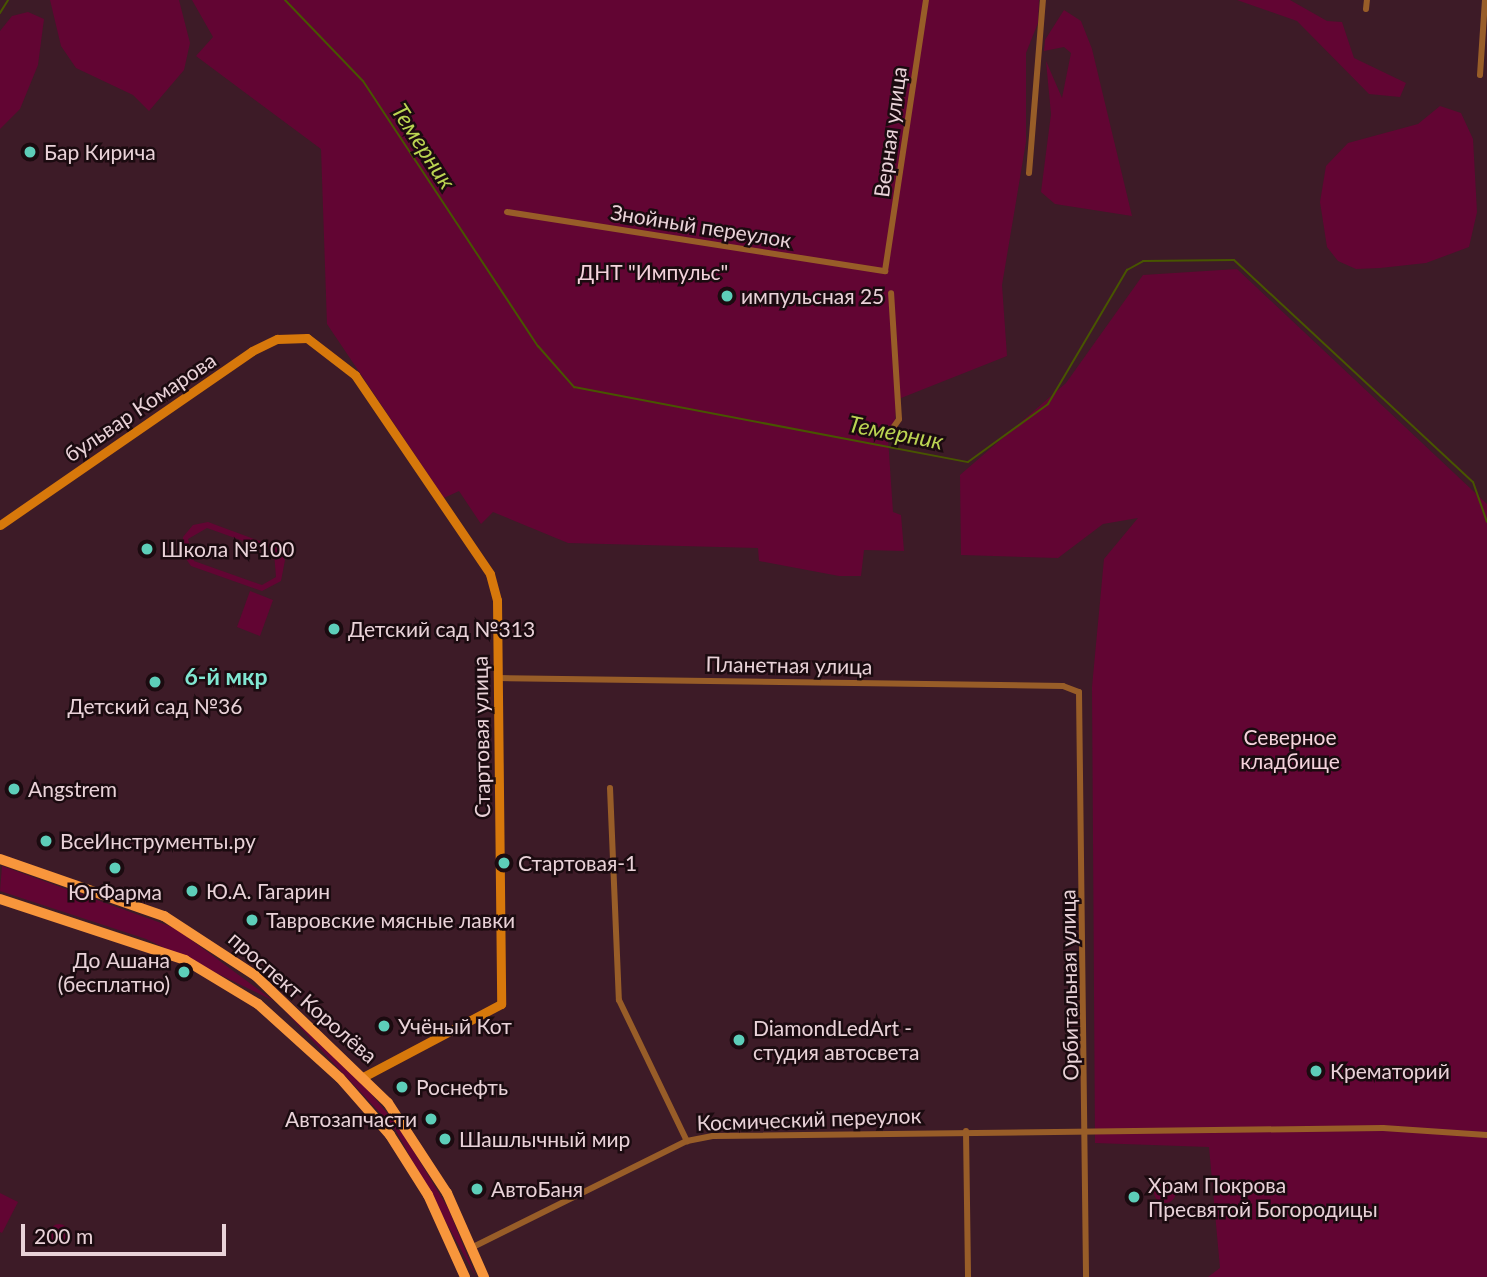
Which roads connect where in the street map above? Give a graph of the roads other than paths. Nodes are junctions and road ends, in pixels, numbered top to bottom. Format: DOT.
graph roads {
  1 [pos="926,0"];
  2 [pos="1043,0"];
  3 [pos="1367,0"];
  4 [pos="1485,0"];
  5 [pos="1366,9"];
  6 [pos="1480,75"];
  7 [pos="1029,173"];
  8 [pos="507,212"];
  9 [pos="889,268"];
  10 [pos="891,293"];
  11 [pos="307,338"];
  12 [pos="888,435"];
  13 [pos="0,525"];
  14 [pos="498,678"];
  15 [pos="1079,692"];
  16 [pos="610,788"];
  17 [pos="0,859"];
  18 [pos="0,899"];
  19 [pos="285,1002"];
  20 [pos="271,1015"];
  21 [pos="365,1076"];
  22 [pos="966,1131"];
  23 [pos="1088,1131"];
  24 [pos="1487,1135"];
  25 [pos="687,1141"];
  26 [pos="473,1247"];
  27 [pos="465,1277"];
  28 [pos="484,1277"];
  29 [pos="968,1277"];
  30 [pos="1086,1277"];
  1 -- 9 [label="street, Верная улица"];
  2 -- 7 [label="street"];
  3 -- 5 [label="street"];
  4 -- 6 [label="street"];
  8 -- 9 [label="street, Знойный переулок"];
  10 -- 12 [label="street"];
  11 -- 13 [label="street, бульвар Комарова"];
  11 -- 14 [label="street, Стартовая улица"];
  14 -- 15 [label="street, Планетная улица"];
  14 -- 21 [label="street, Стартовая улица"];
  15 -- 23 [label="street, Орбитальная улица"];
  16 -- 25 [label="street"];
  17 -- 19 [label="main road, проспект Королёва"];
  18 -- 20 [label="main road, проспект Королёва"];
  19 -- 20 [label="main road"];
  19 -- 21 [label="main road, проспект Королёва"];
  20 -- 27 [label="main road, проспект Королёва"];
  21 -- 26 [label="main road, проспект Королёва"];
  22 -- 23 [label="street, Космический переулок"];
  22 -- 25 [label="street, Космический переулок"];
  22 -- 29 [label="street"];
  23 -- 24 [label="street, Космический переулок"];
  23 -- 30 [label="street, Орбитальная улица"];
  25 -- 26 [label="street, Космический переулок"];
  26 -- 28 [label="main road, проспект Королёва"];
}
